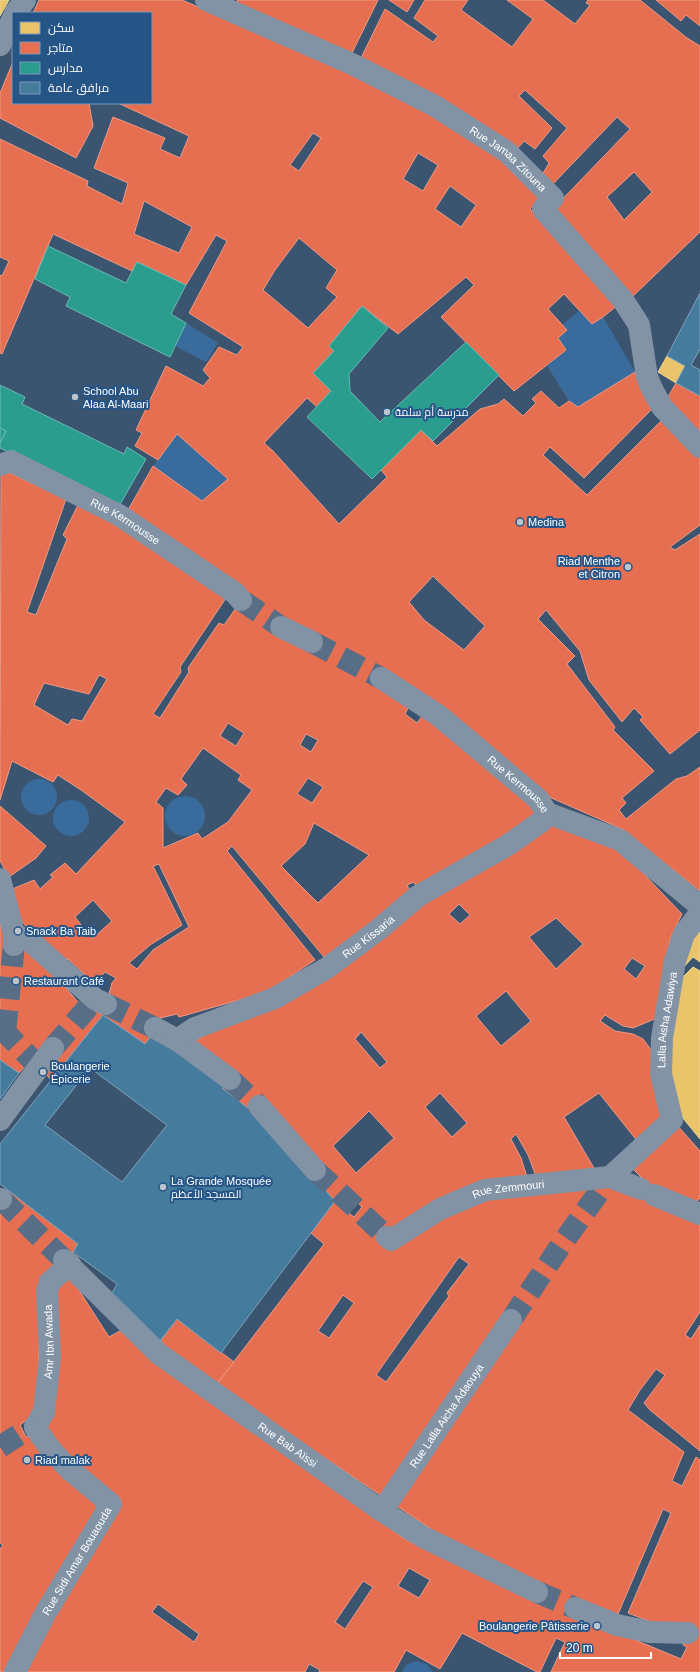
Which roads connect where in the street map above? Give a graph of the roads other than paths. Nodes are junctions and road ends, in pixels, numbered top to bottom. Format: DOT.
graph roads {
  1 [pos="25,0"];
  2 [pos="206,0"];
  3 [pos="17,12"];
  4 [pos="12,20"];
  5 [pos="0,45"];
  6 [pos="700,447"];
  7 [pos="0,465"];
  8 [pos="241,600"];
  9 [pos="281,627"];
  10 [pos="312,642"];
  11 [pos="381,678"];
  12 [pos="547,813"];
  13 [pos="0,879"];
  14 [pos="700,906"];
  15 [pos="700,914"];
  16 [pos="106,1004"];
  17 [pos="155,1028"];
  18 [pos="177,1040"];
  19 [pos="53,1048"];
  20 [pos="230,1079"];
  21 [pos="259,1106"];
  22 [pos="0,1120"];
  23 [pos="315,1170"];
  24 [pos="610,1177"];
  25 [pos="700,1214"];
  26 [pos="387,1237"];
  27 [pos="67,1262"];
  28 [pos="511,1320"];
  29 [pos="29,1429"];
  30 [pos="382,1511"];
  31 [pos="537,1592"];
  32 [pos="575,1608"];
  33 [pos="688,1633"];
  34 [pos="15,1672"];
  1 -- 3 [label="street"];
  2 -- 6 [label="street, Rue Jamaa Zitouna"];
  4 -- 5 [label="street"];
  7 -- 8 [label="street, Rue Kermousse"];
  9 -- 10 [label="street"];
  11 -- 12 [label="street, Rue Kermousse"];
  12 -- 14 [label="street, Rue Kermousse"];
  12 -- 18 [label="street, Rue Kissaria"];
  13 -- 16 [label="street"];
  15 -- 24 [label="street, Lalla Aisha Adawiya"];
  17 -- 18 [label="street"];
  18 -- 20 [label="street"];
  19 -- 22 [label="street"];
  21 -- 23 [label="street"];
  24 -- 25 [label="street, Rue Zemmouri"];
  24 -- 26 [label="street, Rue Zemmouri"];
  27 -- 29 [label="street, Amr Ibn Awada"];
  27 -- 30 [label="street, Rue Bab Aïssi"];
  28 -- 30 [label="street, Rue Lalla Aicha Adaouya"];
  29 -- 34 [label="street, Rue Sidi Amar Bouaouda"];
  30 -- 31 [label="street, Rue Bab Aïssi"];
  32 -- 33 [label="street"];
}
